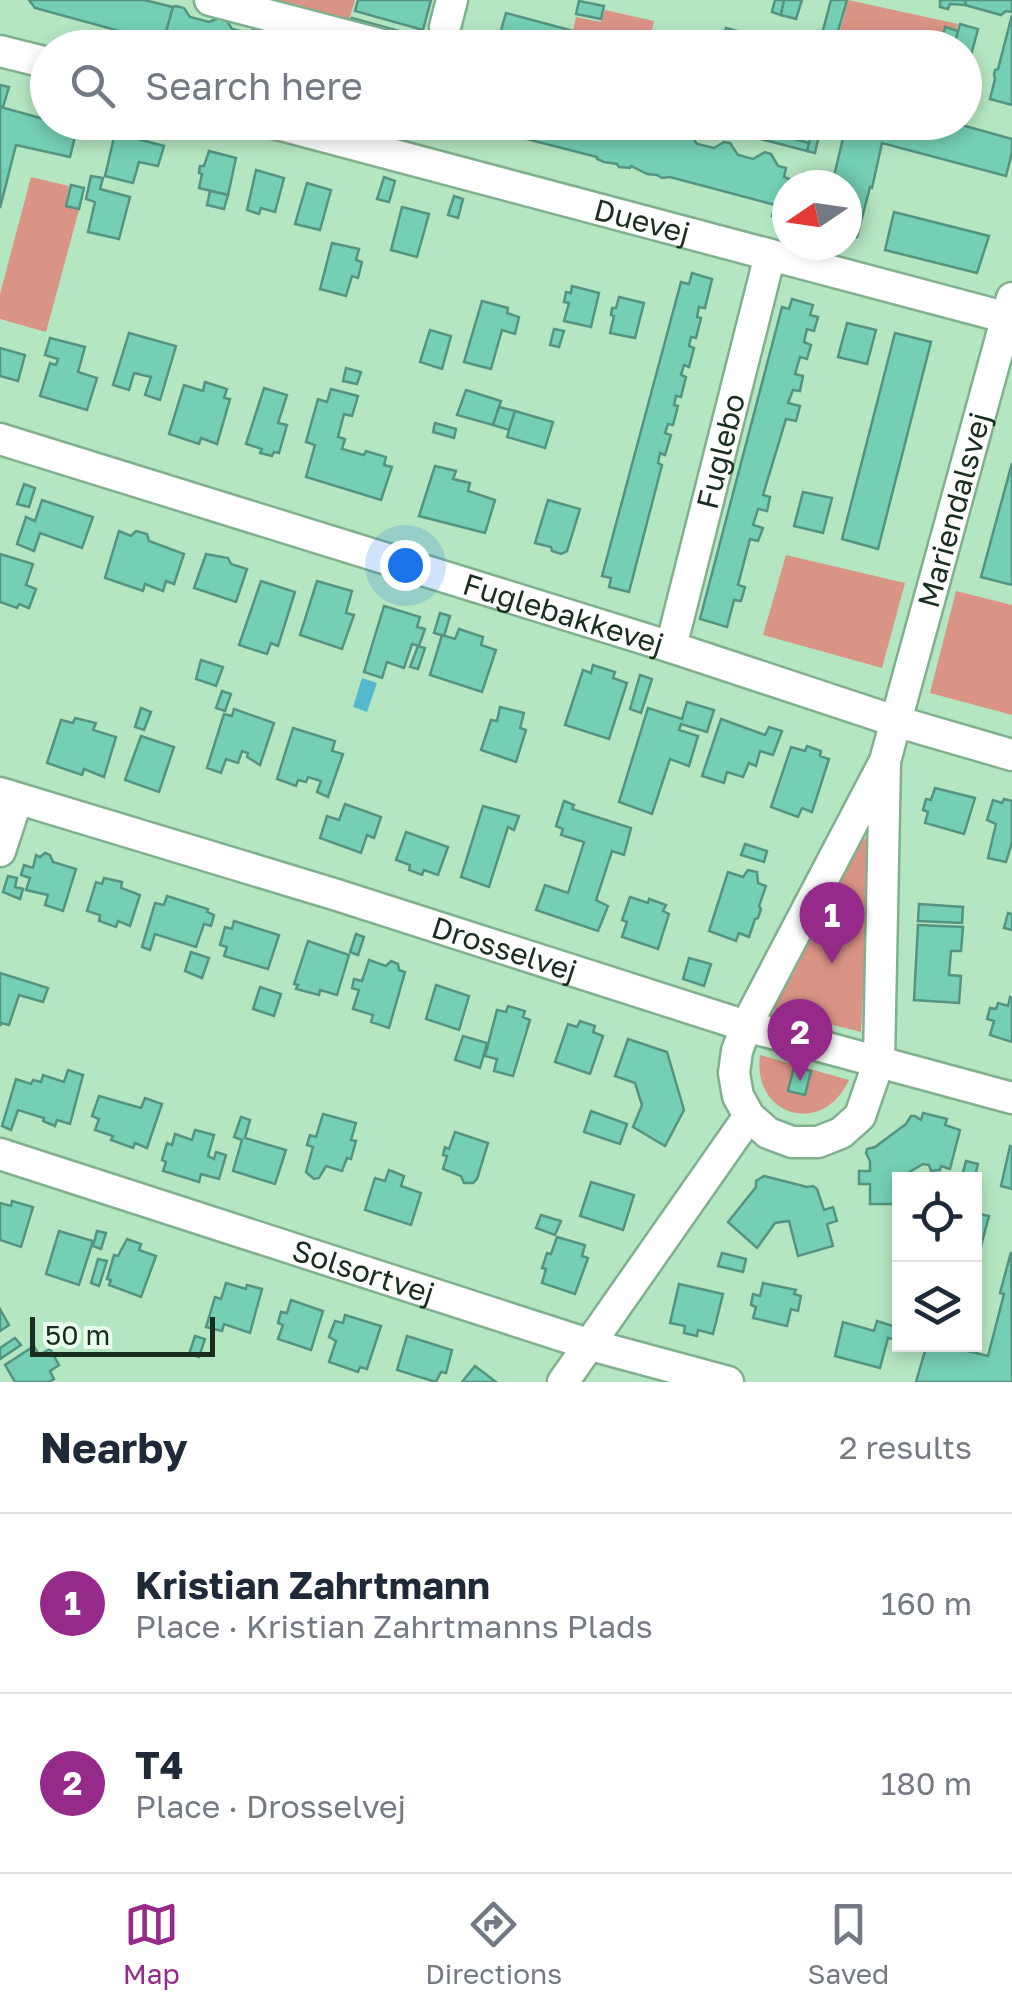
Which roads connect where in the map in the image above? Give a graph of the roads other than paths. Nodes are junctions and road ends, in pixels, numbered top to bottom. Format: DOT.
graph roads {
  1 [pos="210,0"];
  2 [pos="325,30"];
  3 [pos="0,50"];
  4 [pos="30,58"];
  5 [pos="338,140"];
  6 [pos="770,255"];
  7 [pos="1010,312"];
  8 [pos="0,439"];
  9 [pos="672,647"];
  10 [pos="894,722"];
  11 [pos="1012,755"];
  12 [pos="885,762"];
  13 [pos="8,796"];
  14 [pos="0,851"];
  15 [pos="746,1026"];
  16 [pos="879,1060"];
  17 [pos="1012,1098"];
  18 [pos="749,1116"];
  19 [pos="0,1154"];
  20 [pos="590,1345"];
  21 [pos="563,1382"];
  22 [pos="728,1382"];
  1 -- 2 [label="street"];
  3 -- 4 [label="street"];
  5 -- 6 [label="street, Duevej"];
  6 -- 7 [label="street, Duevej"];
  6 -- 9 [label="street, Fuglebo"];
  7 -- 10 [label="street, Mariendalsvej"];
  8 -- 9 [label="street, Fuglebakkevej"];
  9 -- 10 [label="street, Fuglebakkevej"];
  10 -- 11 [label="street, Fuglebakkevej"];
  10 -- 12 [label="street, Mariendalsvej"];
  12 -- 15 [label="street"];
  12 -- 16 [label="street"];
  13 -- 14 [label="street"];
  13 -- 15 [label="street, Drosselvej"];
  15 -- 16 [label="street, Drosselvej"];
  15 -- 18 [label="street"];
  16 -- 17 [label="street, Drosselvej"];
  16 -- 18 [label="street"];
  18 -- 20 [label="street"];
  19 -- 20 [label="street, Solsortvej"];
  20 -- 21 [label="street"];
  20 -- 22 [label="street, Solsortvej"];
}
